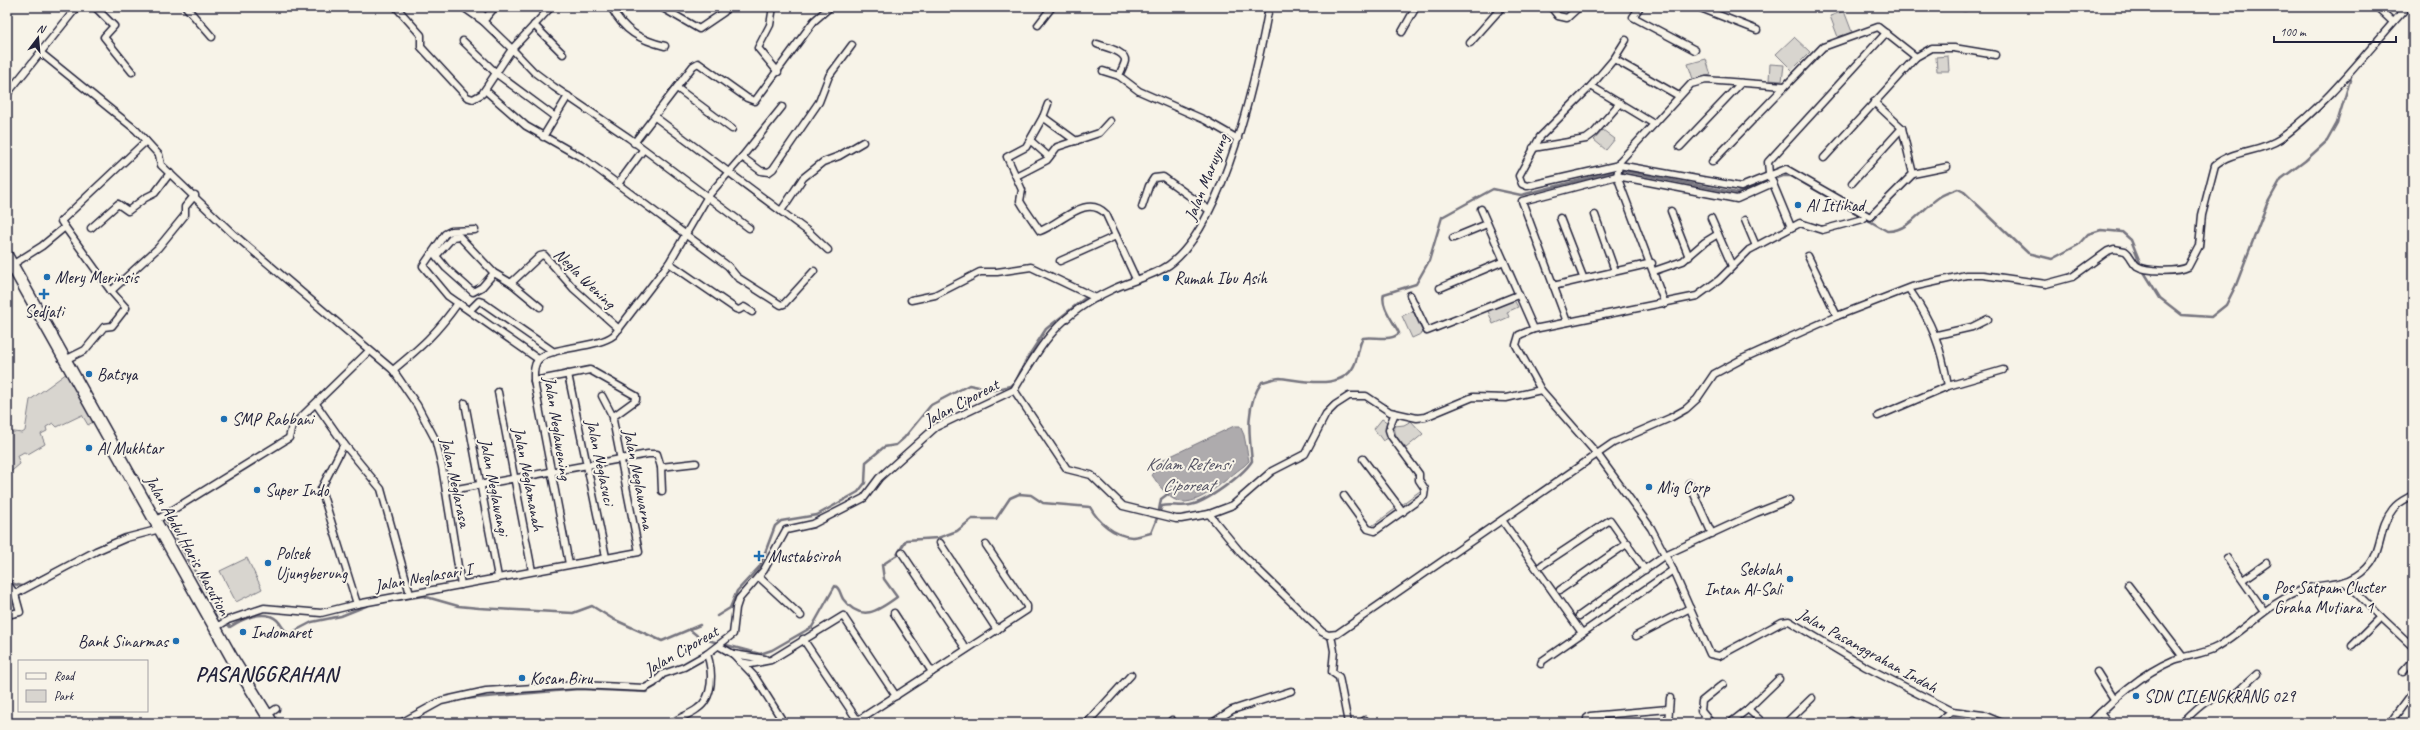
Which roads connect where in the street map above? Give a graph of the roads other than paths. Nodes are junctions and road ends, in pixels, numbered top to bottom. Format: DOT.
graph roads {
  1 [pos="77,7"];
  2 [pos="95,7"];
  3 [pos="186,7"];
  4 [pos="396,7"];
  5 [pos="463,7"];
  6 [pos="474,7"];
  7 [pos="495,7"];
  8 [pos="551,7"];
  9 [pos="611,7"];
  10 [pos="661,7"];
  11 [pos="727,7"];
  12 [pos="773,7"];
  13 [pos="830,7"];
  14 [pos="1052,7"];
  15 [pos="1269,7"];
  16 [pos="1416,7"];
  17 [pos="1502,7"];
  18 [pos="1551,7"];
  19 [pos="1579,7"];
  20 [pos="1640,7"];
  21 [pos="1698,7"];
  22 [pos="2377,7"];
  23 [pos="2406,7"];
  24 [pos="484,19"];
  25 [pos="2393,22"];
  26 [pos="1038,25"];
  27 [pos="534,26"];
  28 [pos="1757,30"];
  29 [pos="1402,32"];
  30 [pos="1886,34"];
  31 [pos="212,37"];
  32 [pos="1626,40"];
  33 [pos="463,41"];
  34 [pos="1470,43"];
  35 [pos="1097,44"];
  36 [pos="852,45"];
  37 [pos="665,46"];
  38 [pos="512,49"];
  39 [pos="1695,50"];
  40 [pos="40,53"];
  41 [pos="563,54"];
  42 [pos="1996,55"];
  43 [pos="1916,57"];
  44 [pos="1614,59"];
  45 [pos="1103,71"];
  46 [pos="132,72"];
  47 [pos="778,72"];
  48 [pos="497,74"];
  49 [pos="1119,76"];
  50 [pos="7,81"];
  51 [pos="1741,83"];
  52 [pos="15,85"];
  53 [pos="1591,86"];
  54 [pos="1784,86"];
  55 [pos="676,88"];
  56 [pos="485,90"];
  57 [pos="7,94"];
  58 [pos="568,96"];
  59 [pos="1679,96"];
  60 [pos="1874,102"];
  61 [pos="1048,104"];
  62 [pos="1620,104"];
  63 [pos="782,107"];
  64 [pos="555,117"];
  65 [pos="655,117"];
  66 [pos="1044,117"];
  67 [pos="1110,121"];
  68 [pos="1654,124"];
  69 [pos="1902,128"];
  70 [pos="732,129"];
  71 [pos="542,137"];
  72 [pos="1238,139"];
  73 [pos="146,141"];
  74 [pos="1031,141"];
  75 [pos="1076,141"];
  76 [pos="634,142"];
  77 [pos="863,142"];
  78 [pos="1680,147"];
  79 [pos="1533,148"];
  80 [pos="644,150"];
  81 [pos="742,157"];
  82 [pos="1049,157"];
  83 [pos="1824,158"];
  84 [pos="1712,162"];
  85 [pos="1619,165"];
  86 [pos="1947,167"];
  87 [pos="729,172"];
  88 [pos="170,173"];
  89 [pos="1769,174"];
  90 [pos="1913,174"];
  91 [pos="1016,176"];
  92 [pos="1617,176"];
  93 [pos="1773,183"];
  94 [pos="1852,183"];
  95 [pos="618,184"];
  96 [pos="195,195"];
  97 [pos="708,196"];
  98 [pos="1142,206"];
  99 [pos="1481,209"];
  100 [pos="1209,210"];
  101 [pos="780,211"];
  102 [pos="1671,211"];
  103 [pos="1595,215"];
  104 [pos="1560,218"];
  105 [pos="1711,218"];
  106 [pos="1745,220"];
  107 [pos="1863,220"];
  108 [pos="1487,224"];
  109 [pos="65,227"];
  110 [pos="1791,227"];
  111 [pos="91,228"];
  112 [pos="749,228"];
  113 [pos="475,230"];
  114 [pos="685,234"];
  115 [pos="1718,234"];
  116 [pos="1116,236"];
  117 [pos="1454,238"];
  118 [pos="1756,246"];
  119 [pos="828,250"];
  120 [pos="1808,256"];
  121 [pos="1689,257"];
  122 [pos="9,260"];
  123 [pos="1060,261"];
  124 [pos="1504,261"];
  125 [pos="669,262"];
  126 [pos="1652,263"];
  127 [pos="1732,266"];
  128 [pos="814,271"];
  129 [pos="1615,271"];
  130 [pos="1654,271"];
  131 [pos="494,272"];
  132 [pos="1583,277"];
  133 [pos="1136,279"];
  134 [pos="511,283"];
  135 [pos="1553,286"];
  136 [pos="1440,288"];
  137 [pos="1908,289"];
  138 [pos="111,291"];
  139 [pos="1410,295"];
  140 [pos="1518,295"];
  141 [pos="1096,298"];
  142 [pos="911,300"];
  143 [pos="458,303"];
  144 [pos="1665,304"];
  145 [pos="540,307"];
  146 [pos="472,308"];
  147 [pos="752,312"];
  148 [pos="1837,316"];
  149 [pos="1988,319"];
  150 [pos="1567,322"];
  151 [pos="619,329"];
  152 [pos="1534,329"];
  153 [pos="1937,335"];
  154 [pos="369,351"];
  155 [pos="554,352"];
  156 [pos="538,359"];
  157 [pos="65,360"];
  158 [pos="393,370"];
  159 [pos="2003,370"];
  160 [pos="568,374"];
  161 [pos="534,381"];
  162 [pos="1948,386"];
  163 [pos="1014,390"];
  164 [pos="1541,390"];
  165 [pos="498,392"];
  166 [pos="602,396"];
  167 [pos="465,403"];
  168 [pos="316,404"];
  169 [pos="1394,413"];
  170 [pos="1878,416"];
  171 [pos="613,417"];
  172 [pos="344,444"];
  173 [pos="1598,455"];
  174 [pos="621,458"];
  175 [pos="1363,459"];
  176 [pos="696,463"];
  177 [pos="587,465"];
  178 [pos="661,467"];
  179 [pos="551,472"];
  180 [pos="514,479"];
  181 [pos="1689,483"];
  182 [pos="480,485"];
  183 [pos="446,491"];
  184 [pos="662,491"];
  185 [pos="2413,495"];
  186 [pos="1344,496"];
  187 [pos="1789,500"];
  188 [pos="1403,512"];
  189 [pos="1209,514"];
  190 [pos="1502,520"];
  191 [pos="158,525"];
  192 [pos="1712,534"];
  193 [pos="940,543"];
  194 [pos="1628,543"];
  195 [pos="986,545"];
  196 [pos="638,552"];
  197 [pos="902,552"];
  198 [pos="1665,556"];
  199 [pos="606,557"];
  200 [pos="2227,558"];
  201 [pos="2267,563"];
  202 [pos="569,564"];
  203 [pos="1542,565"];
  204 [pos="1645,570"];
  205 [pos="1673,570"];
  206 [pos="532,571"];
  207 [pos="498,577"];
  208 [pos="759,577"];
  209 [pos="2243,580"];
  210 [pos="2345,582"];
  211 [pos="7,583"];
  212 [pos="2128,585"];
  213 [pos="461,586"];
  214 [pos="1560,590"];
  215 [pos="15,594"];
  216 [pos="410,594"];
  217 [pos="357,604"];
  218 [pos="1690,608"];
  219 [pos="2264,611"];
  220 [pos="894,613"];
  221 [pos="7,615"];
  222 [pos="801,616"];
  223 [pos="1579,616"];
  224 [pos="2381,616"];
  225 [pos="219,626"];
  226 [pos="997,630"];
  227 [pos="1582,632"];
  228 [pos="1331,635"];
  229 [pos="1636,636"];
  230 [pos="803,639"];
  231 [pos="721,644"];
  232 [pos="2352,646"];
  233 [pos="2413,647"];
  234 [pos="966,649"];
  235 [pos="707,654"];
  236 [pos="733,654"];
  237 [pos="2183,657"];
  238 [pos="771,660"];
  239 [pos="2413,661"];
  240 [pos="740,662"];
  241 [pos="1541,664"];
  242 [pos="932,672"];
  243 [pos="2097,672"];
  244 [pos="2403,672"];
  245 [pos="2257,674"];
  246 [pos="1131,675"];
  247 [pos="1779,679"];
  248 [pos="1723,684"];
  249 [pos="1291,691"];
  250 [pos="2412,694"];
  251 [pos="896,696"];
  252 [pos="1670,698"];
  253 [pos="1812,698"];
  254 [pos="2114,699"];
  255 [pos="1668,709"];
  256 [pos="1748,709"];
  257 [pos="1952,711"];
  258 [pos="2100,713"];
  259 [pos="271,716"];
  260 [pos="401,723"];
  261 [pos="672,723"];
  262 [pos="784,723"];
  263 [pos="1087,723"];
  264 [pos="1212,723"];
  265 [pos="1348,723"];
  266 [pos="1361,723"];
  267 [pos="1367,723"];
  268 [pos="1587,723"];
  269 [pos="1668,723"];
  270 [pos="1711,723"];
  271 [pos="1730,723"];
  272 [pos="1763,723"];
  273 [pos="1786,723"];
  274 [pos="1937,723"];
  275 [pos="2002,723"];
  276 [pos="2090,723"];
  277 [pos="2108,723"];
  278 [pos="2182,723"];
  279 [pos="2390,723"];
  1 -- 40 [label="street"];
  2 -- 46 [label="street"];
  3 -- 31 [label="street"];
  4 -- 56 [label="street"];
  5 -- 24 [label="street"];
  6 -- 24 [label="street"];
  7 -- 24 [label="street"];
  8 -- 27 [label="street"];
  9 -- 37 [label="street"];
  10 -- 11 [label="street"];
  12 -- 47 [label="street"];
  13 -- 47 [label="street"];
  14 -- 26 [label="street"];
  15 -- 72 [label="street, Jalan Maruyung"];
  16 -- 29 [label="street"];
  17 -- 34 [label="street"];
  18 -- 19 [label="street"];
  20 -- 39 [label="street"];
  21 -- 28 [label="street"];
  22 -- 25 [label="street"];
  23 -- 25 [label="street"];
  24 -- 38 [label="street"];
  25 -- 137 [label="street"];
  27 -- 38 [label="street"];
  27 -- 41 [label="street"];
  30 -- 43 [label="street"];
  30 -- 54 [label="street"];
  30 -- 89 [label="street"];
  32 -- 44 [label="street"];
  33 -- 48 [label="street"];
  35 -- 49 [label="street"];
  36 -- 81 [label="street"];
  38 -- 48 [label="street"];
  38 -- 58 [label="street"];
  40 -- 52 [label="street"];
  40 -- 73 [label="street, Jalan Neglarasa"];
  42 -- 43 [label="street"];
  43 -- 60 [label="street"];
  44 -- 53 [label="street"];
  44 -- 59 [label="street"];
  45 -- 49 [label="street"];
  47 -- 55 [label="street"];
  48 -- 56 [label="street"];
  48 -- 64 [label="street"];
  49 -- 72 [label="street"];
  50 -- 52 [label="street"];
  51 -- 54 [label="street"];
  51 -- 59 [label="street"];
  51 -- 78 [label="street"];
  52 -- 57 [label="street"];
  53 -- 62 [label="street"];
  53 -- 79 [label="street"];
  54 -- 84 [label="street"];
  55 -- 65 [label="street"];
  55 -- 70 [label="street"];
  56 -- 71 [label="street"];
  58 -- 64 [label="street"];
  58 -- 76 [label="street"];
  59 -- 68 [label="street"];
  60 -- 69 [label="street"];
  60 -- 83 [label="street"];
  61 -- 66 [label="street"];
  62 -- 68 [label="street"];
  62 -- 79 [label="street"];
  63 -- 81 [label="street, Jalan Neglawening"];
  64 -- 71 [label="street"];
  65 -- 76 [label="street"];
  65 -- 87 [label="street"];
  66 -- 74 [label="street"];
  66 -- 75 [label="street"];
  67 -- 75 [label="street"];
  68 -- 85 [label="street"];
  69 -- 90 [label="street"];
  69 -- 94 [label="street"];
  71 -- 95 [label="street"];
  72 -- 100 [label="street, Jalan Maruyung"];
  73 -- 88 [label="street, Jalan Neglarasa"];
  73 -- 109 [label="street"];
  74 -- 82 [label="street"];
  74 -- 91 [label="street"];
  75 -- 82 [label="street"];
  76 -- 80 [label="street"];
  77 -- 101 [label="street"];
  79 -- 85 [label="street"];
  80 -- 95 [label="street"];
  80 -- 97 [label="street"];
  81 -- 87 [label="street, Jalan Neglawening"];
  82 -- 91 [label="street"];
  85 -- 89 [label="street"];
  85 -- 92 [label="street"];
  86 -- 90 [label="street"];
  87 -- 97 [label="street, Jalan Neglawening"];
  87 -- 101 [label="street"];
  88 -- 96 [label="street, Jalan Neglarasa"];
  88 -- 111 [label="street"];
  89 -- 90 [label="street"];
  89 -- 93 [label="street"];
  91 -- 116 [label="street"];
  92 -- 93 [label="street"];
  92 -- 126 [label="street"];
  92 -- 135 [label="street"];
  93 -- 110 [label="street"];
  95 -- 114 [label="street"];
  96 -- 138 [label="street"];
  96 -- 154 [label="street, Jalan Neglarasa"];
  97 -- 112 [label="street"];
  97 -- 114 [label="street, Jalan Neglawening"];
  98 -- 100 [label="street"];
  99 -- 108 [label="street"];
  100 -- 133 [label="street, Jalan Maruyung"];
  101 -- 119 [label="street"];
  102 -- 121 [label="street"];
  103 -- 129 [label="street"];
  104 -- 132 [label="street"];
  105 -- 115 [label="street"];
  106 -- 118 [label="street"];
  107 -- 110 [label="street"];
  108 -- 117 [label="street"];
  108 -- 124 [label="street"];
  109 -- 122 [label="street"];
  109 -- 138 [label="street"];
  110 -- 118 [label="street"];
  113 -- 143 [label="street"];
  114 -- 125 [label="street, Jalan Neglawening"];
  114 -- 128 [label="street"];
  115 -- 121 [label="street"];
  115 -- 127 [label="street"];
  116 -- 123 [label="street"];
  116 -- 133 [label="street"];
  118 -- 127 [label="street"];
  120 -- 148 [label="street"];
  121 -- 130 [label="street"];
  122 -- 157 [label="highway, Jalan Abdul Haris Nasution"];
  124 -- 136 [label="street"];
  124 -- 140 [label="street"];
  125 -- 147 [label="street"];
  125 -- 151 [label="street, Jalan Neglawening"];
  126 -- 129 [label="street"];
  126 -- 130 [label="street"];
  127 -- 144 [label="street"];
  129 -- 132 [label="street"];
  130 -- 144 [label="street"];
  131 -- 131 [label="street"];
  131 -- 134 [label="street"];
  132 -- 135 [label="street"];
  133 -- 141 [label="street, Jalan Maruyung"];
  134 -- 145 [label="street"];
  134 -- 151 [label="street, Negla Wening"];
  135 -- 150 [label="street"];
  137 -- 148 [label="street"];
  137 -- 153 [label="street"];
  138 -- 157 [label="street"];
  139 -- 140 [label="street"];
  140 -- 152 [label="street"];
  141 -- 142 [label="street"];
  141 -- 163 [label="street, Jalan Maruyung"];
  143 -- 156 [label="street"];
  143 -- 158 [label="street"];
  144 -- 150 [label="street"];
  146 -- 155 [label="street"];
  148 -- 173 [label="street"];
  149 -- 153 [label="street"];
  150 -- 152 [label="street"];
  151 -- 155 [label="street, Jalan Neglawening"];
  152 -- 164 [label="street, Jalan Pasanggrahan Indah"];
  153 -- 162 [label="street"];
  154 -- 158 [label="street, Jalan Neglarasa"];
  154 -- 168 [label="street"];
  155 -- 156 [label="street, Jalan Neglawening"];
  156 -- 161 [label="street, Jalan Neglawening"];
  157 -- 191 [label="highway, Jalan Abdul Haris Nasution"];
  158 -- 183 [label="street, Jalan Neglarasa"];
  159 -- 162 [label="street"];
  160 -- 161 [label="street"];
  160 -- 171 [label="street, Jalan Neglawarna"];
  160 -- 177 [label="street, Jalan Neglasuci"];
  161 -- 179 [label="street, Jalan Neglawening"];
  162 -- 170 [label="street"];
  163 -- 189 [label="street, Jalan Ciporeat"];
  163 -- 208 [label="street, Jalan Ciporeat"];
  164 -- 169 [label="street, Jalan Ciporeat"];
  164 -- 173 [label="street, Jalan Pasanggrahan Indah"];
  165 -- 180 [label="street, Jalan Neglamanah"];
  166 -- 171 [label="street"];
  167 -- 182 [label="street, Jalan Neglawangi"];
  168 -- 172 [label="street"];
  168 -- 191 [label="street"];
  169 -- 188 [label="street"];
  169 -- 189 [label="street, Jalan Ciporeat"];
  171 -- 174 [label="street, Jalan Neglawarna"];
  172 -- 216 [label="street"];
  172 -- 217 [label="street"];
  173 -- 190 [label="street"];
  173 -- 198 [label="street, Jalan Pasanggrahan Indah"];
  174 -- 177 [label="street"];
  174 -- 178 [label="street"];
  174 -- 196 [label="street, Jalan Neglawarna"];
  175 -- 188 [label="street"];
  176 -- 178 [label="street"];
  177 -- 179 [label="street"];
  177 -- 199 [label="street, Jalan Neglasuci"];
  178 -- 184 [label="street"];
  179 -- 180 [label="street"];
  179 -- 202 [label="street, Jalan Neglawening"];
  180 -- 182 [label="street"];
  180 -- 206 [label="street, Jalan Neglamanah"];
  181 -- 192 [label="street"];
  182 -- 183 [label="street"];
  182 -- 207 [label="street, Jalan Neglawangi"];
  183 -- 213 [label="street, Jalan Neglarasa"];
  185 -- 210 [label="street"];
  186 -- 188 [label="street"];
  187 -- 192 [label="street"];
  189 -- 228 [label="street"];
  190 -- 227 [label="street"];
  190 -- 228 [label="street"];
  191 -- 215 [label="street"];
  191 -- 225 [label="highway, Jalan Abdul Haris Nasution"];
  192 -- 198 [label="street"];
  193 -- 226 [label="street"];
  194 -- 203 [label="street"];
  194 -- 204 [label="street"];
  194 -- 214 [label="street"];
  195 -- 226 [label="street"];
  196 -- 199 [label="street, Jalan Neglasari I"];
  197 -- 234 [label="street"];
  198 -- 204 [label="street"];
  198 -- 205 [label="street, Jalan Pasanggrahan Indah"];
  199 -- 202 [label="street, Jalan Neglasari I"];
  200 -- 209 [label="street"];
  201 -- 209 [label="street"];
  202 -- 206 [label="street, Jalan Neglasari I"];
  204 -- 223 [label="street"];
  205 -- 218 [label="street, Jalan Pasanggrahan Indah"];
  205 -- 227 [label="street"];
  206 -- 207 [label="street, Jalan Neglasari I"];
  207 -- 213 [label="street, Jalan Neglasari I"];
  208 -- 222 [label="street"];
  208 -- 231 [label="street, Jalan Ciporeat"];
  209 -- 219 [label="street"];
  210 -- 219 [label="street"];
  210 -- 224 [label="street"];
  211 -- 215 [label="street"];
  212 -- 237 [label="street"];
  213 -- 216 [label="street, Jalan Neglasari I"];
  215 -- 221 [label="street"];
  216 -- 217 [label="street, Jalan Neglasari I"];
  217 -- 225 [label="street, Jalan Neglasari I"];
  218 -- 229 [label="street"];
  218 -- 257 [label="street, Jalan Pasanggrahan Indah"];
  219 -- 237 [label="street"];
  220 -- 242 [label="street"];
  224 -- 232 [label="street"];
  224 -- 233 [label="street"];
  225 -- 259 [label="highway, Jalan Abdul Haris Nasution"];
  226 -- 234 [label="street"];
  227 -- 241 [label="street"];
  228 -- 265 [label="street"];
  230 -- 238 [label="street"];
  230 -- 251 [label="street"];
  230 -- 251 [label="street"];
  231 -- 235 [label="street, Jalan Ciporeat"];
  231 -- 236 [label="street"];
  234 -- 242 [label="street"];
  235 -- 260 [label="street, Jalan Ciporeat"];
  235 -- 261 [label="street"];
  236 -- 238 [label="street"];
  236 -- 240 [label="street"];
  237 -- 254 [label="street"];
  238 -- 240 [label="street"];
  239 -- 244 [label="street"];
  240 -- 262 [label="street"];
  242 -- 251 [label="street"];
  243 -- 254 [label="street"];
  245 -- 278 [label="street"];
  246 -- 263 [label="street"];
  247 -- 256 [label="street"];
  248 -- 270 [label="street"];
  249 -- 264 [label="street"];
  250 -- 279 [label="street"];
  252 -- 255 [label="street"];
  253 -- 273 [label="street"];
  254 -- 258 [label="street"];
  255 -- 268 [label="street"];
  255 -- 269 [label="street"];
  256 -- 271 [label="street"];
  256 -- 272 [label="street"];
  257 -- 274 [label="street"];
  257 -- 275 [label="street"];
  258 -- 276 [label="street"];
  258 -- 277 [label="street"];
  266 -- 267 [label="street"];
}
